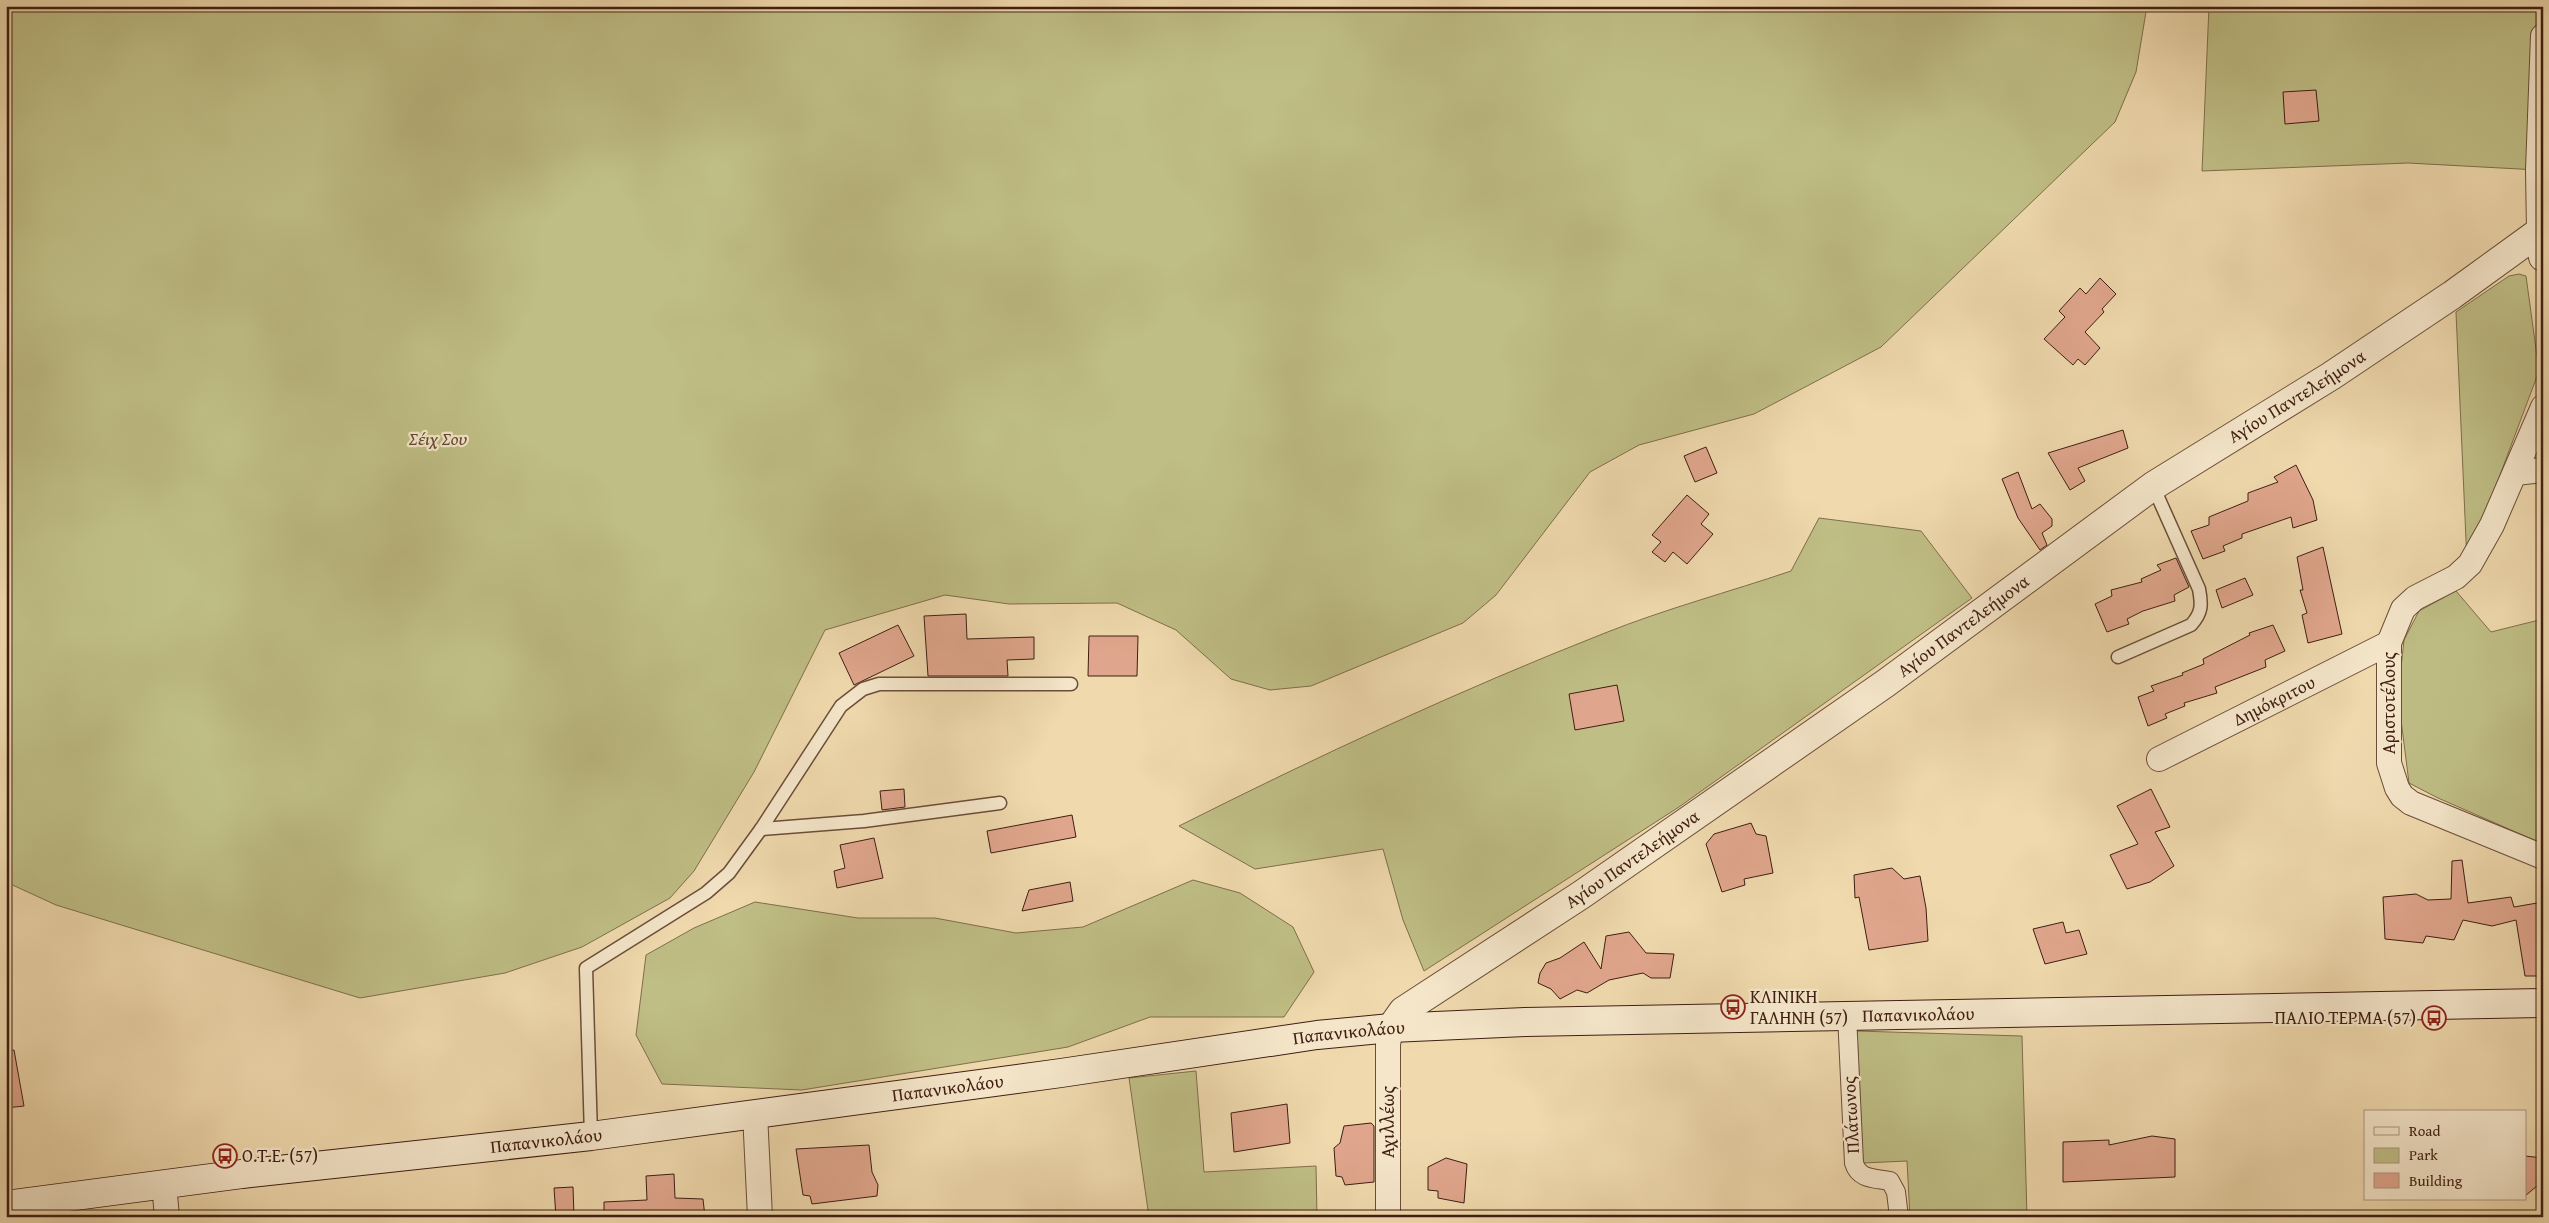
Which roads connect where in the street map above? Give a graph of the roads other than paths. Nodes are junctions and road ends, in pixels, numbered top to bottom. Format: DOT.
graph roads {
  1 [pos="2543,36"];
  2 [pos="2541,239"];
  3 [pos="2543,407"];
  4 [pos="2543,470"];
  5 [pos="2515,473"];
  6 [pos="2153,486"];
  7 [pos="2389,643"];
  8 [pos="2118,657"];
  9 [pos="1071,684"];
  10 [pos="2159,758"];
  11 [pos="1000,803"];
  12 [pos="761,829"];
  13 [pos="2543,857"];
  14 [pos="2543,1003"];
  15 [pos="1847,1015"];
  16 [pos="1390,1028"];
  17 [pos="755,1113"];
  18 [pos="591,1136"];
  19 [pos="164,1184"];
  20 [pos="6,1205"];
  21 [pos="167,1217"];
  22 [pos="760,1217"];
  23 [pos="1388,1217"];
  24 [pos="1899,1217"];
  1 -- 2 [label="street"];
  2 -- 6 [label="main road, Αγίου Παντελεήμονα"];
  3 -- 5 [label="street, Αριστοτέλους"];
  4 -- 5 [label="street"];
  5 -- 7 [label="street, Αριστοτέλους"];
  6 -- 8 [label="lane"];
  6 -- 16 [label="main road, Αγίου Παντελεήμονα"];
  7 -- 10 [label="street, Δημόκριτου"];
  7 -- 13 [label="street, Αριστοτέλους"];
  9 -- 12 [label="lane"];
  11 -- 12 [label="lane"];
  12 -- 18 [label="lane"];
  14 -- 15 [label="main road, Παπανικολάου"];
  15 -- 16 [label="main road, Παπανικολάου"];
  15 -- 24 [label="street, Πλάτωνος"];
  16 -- 17 [label="main road, Παπανικολάου"];
  16 -- 23 [label="street, Αχιλλέως"];
  17 -- 18 [label="main road, Παπανικολάου"];
  17 -- 22 [label="street"];
  18 -- 19 [label="main road, Παπανικολάου"];
  19 -- 20 [label="main road, Παπανικολάου"];
  19 -- 21 [label="street"];
}
